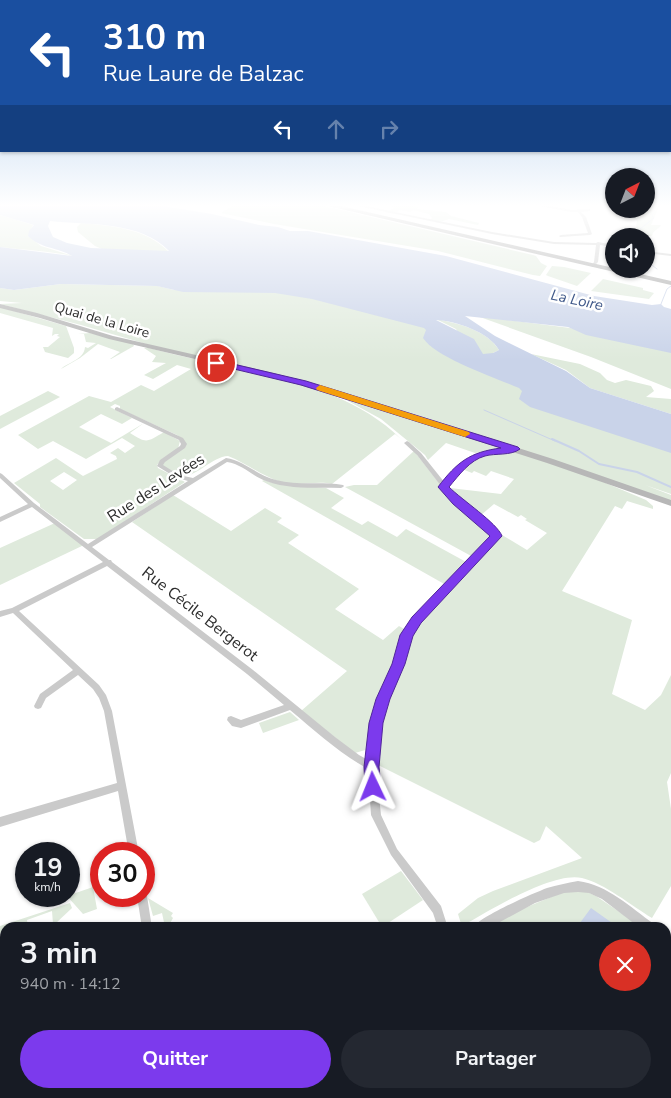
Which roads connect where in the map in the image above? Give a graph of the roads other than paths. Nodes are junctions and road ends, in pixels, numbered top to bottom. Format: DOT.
graph roads {
  1 [pos="553,257"];
  2 [pos="594,257"];
  3 [pos="591,266"];
  4 [pos="668,283"];
  5 [pos="0,306"];
  6 [pos="117,409"];
  7 [pos="407,443"];
  8 [pos="515,449"];
  9 [pos="0,474"];
  10 [pos="192,480"];
  11 [pos="610,482"];
  12 [pos="341,486"];
  13 [pos="444,487"];
  14 [pos="671,503"];
  15 [pos="32,504"];
  16 [pos="671,508"];
  17 [pos="0,520"];
  18 [pos="90,546"];
  19 [pos="109,562"];
  20 [pos="14,610"];
  21 [pos="0,614"];
  22 [pos="79,670"];
  23 [pos="38,706"];
  24 [pos="290,707"];
  25 [pos="230,720"];
  26 [pos="372,767"];
  27 [pos="122,786"];
  28 [pos="0,822"];
  29 [pos="132,842"];
  30 [pos="144,907"];
  31 [pos="146,922"];
  32 [pos="441,922"];
  33 [pos="489,922"];
  34 [pos="641,922"];
  1 -- 3 [label="main road"];
  2 -- 3 [label="street"];
  3 -- 4 [label="main road"];
  5 -- 8 [label="main road, Quai de la Loire"];
  6 -- 10 [label="street"];
  7 -- 13 [label="street"];
  8 -- 11 [label="main road, Quai de la Loire"];
  8 -- 13 [label="street"];
  9 -- 15 [label="street"];
  10 -- 12 [label="street, Rue des Levées"];
  10 -- 18 [label="street, Rue des Levées"];
  11 -- 14 [label="main road"];
  11 -- 16 [label="main road"];
  13 -- 26 [label="street"];
  15 -- 17 [label="street"];
  15 -- 18 [label="street"];
  18 -- 19 [label="street, Rue Cécile Bergerot"];
  19 -- 20 [label="street"];
  19 -- 24 [label="street, Rue Cécile Bergerot"];
  20 -- 21 [label="street"];
  20 -- 22 [label="street"];
  22 -- 23 [label="street"];
  22 -- 27 [label="street"];
  24 -- 25 [label="street"];
  24 -- 26 [label="street, Rue Cécile Bergerot"];
  26 -- 32 [label="street"];
  27 -- 28 [label="street"];
  27 -- 29 [label="street"];
  30 -- 31 [label="street"];
  33 -- 34 [label="street"];
}
